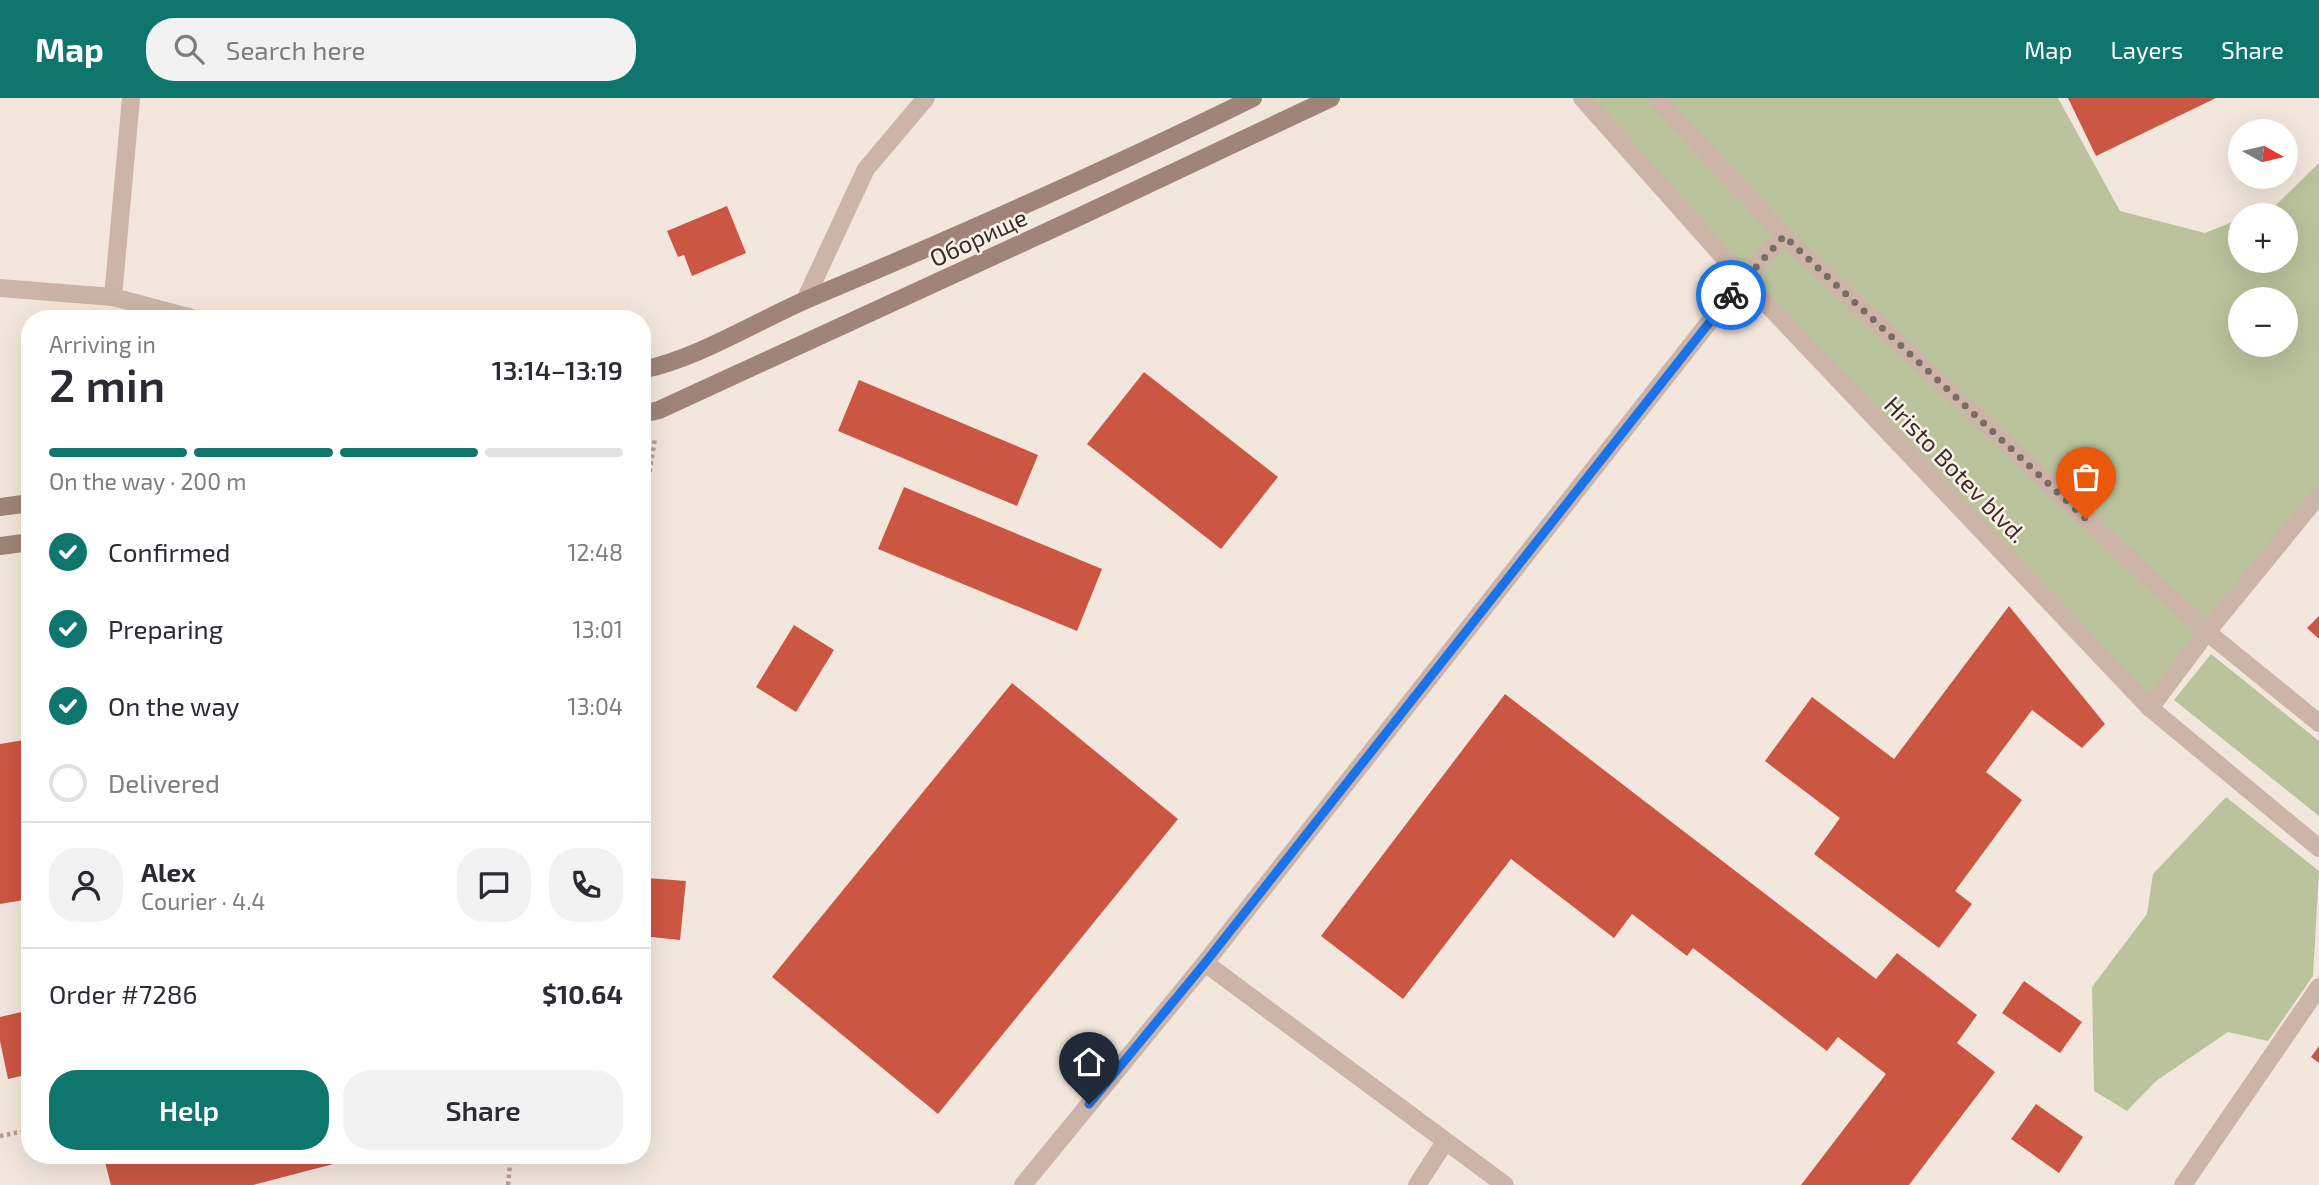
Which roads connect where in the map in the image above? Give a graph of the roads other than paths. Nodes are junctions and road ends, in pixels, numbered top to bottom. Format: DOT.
graph roads {
  1 [pos="131,98"];
  2 [pos="926,98"];
  3 [pos="1253,98"];
  4 [pos="1331,98"];
  5 [pos="1582,98"];
  6 [pos="1656,98"];
  7 [pos="1784,236"];
  8 [pos="1743,279"];
  9 [pos="0,288"];
  10 [pos="113,297"];
  11 [pos="806,300"];
  12 [pos="162,310"];
  13 [pos="651,367"];
  14 [pos="651,412"];
  15 [pos="2319,495"];
  16 [pos="21,504"];
  17 [pos="0,508"];
  18 [pos="21,543"];
  19 [pos="0,546"];
  20 [pos="2207,632"];
  21 [pos="2150,708"];
  22 [pos="2319,723"];
  23 [pos="2319,848"];
  24 [pos="1205,963"];
  25 [pos="2319,987"];
  26 [pos="1445,1142"];
  27 [pos="1023,1185"];
  28 [pos="1417,1185"];
  29 [pos="1505,1185"];
  30 [pos="2183,1185"];
  1 -- 10 [label="street"];
  2 -- 11 [label="street"];
  3 -- 11 [label="main road, Оборище"];
  4 -- 14 [label="main road, Оборище"];
  5 -- 8 [label="street, Hristo Botev blvd."];
  6 -- 7 [label="street, Hristo Botev blvd."];
  7 -- 8 [label="street"];
  7 -- 20 [label="street, Hristo Botev blvd."];
  8 -- 21 [label="street, Hristo Botev blvd."];
  8 -- 24 [label="street"];
  9 -- 10 [label="street"];
  10 -- 12 [label="street"];
  11 -- 13 [label="main road, Оборище"];
  15 -- 20 [label="street"];
  16 -- 17 [label="main road"];
  18 -- 19 [label="main road"];
  20 -- 21 [label="street"];
  20 -- 22 [label="street, Hristo Botev blvd."];
  21 -- 23 [label="street, Hristo Botev blvd."];
  24 -- 26 [label="street"];
  24 -- 27 [label="street"];
  25 -- 30 [label="street"];
  26 -- 28 [label="street"];
  26 -- 29 [label="street"];
}
